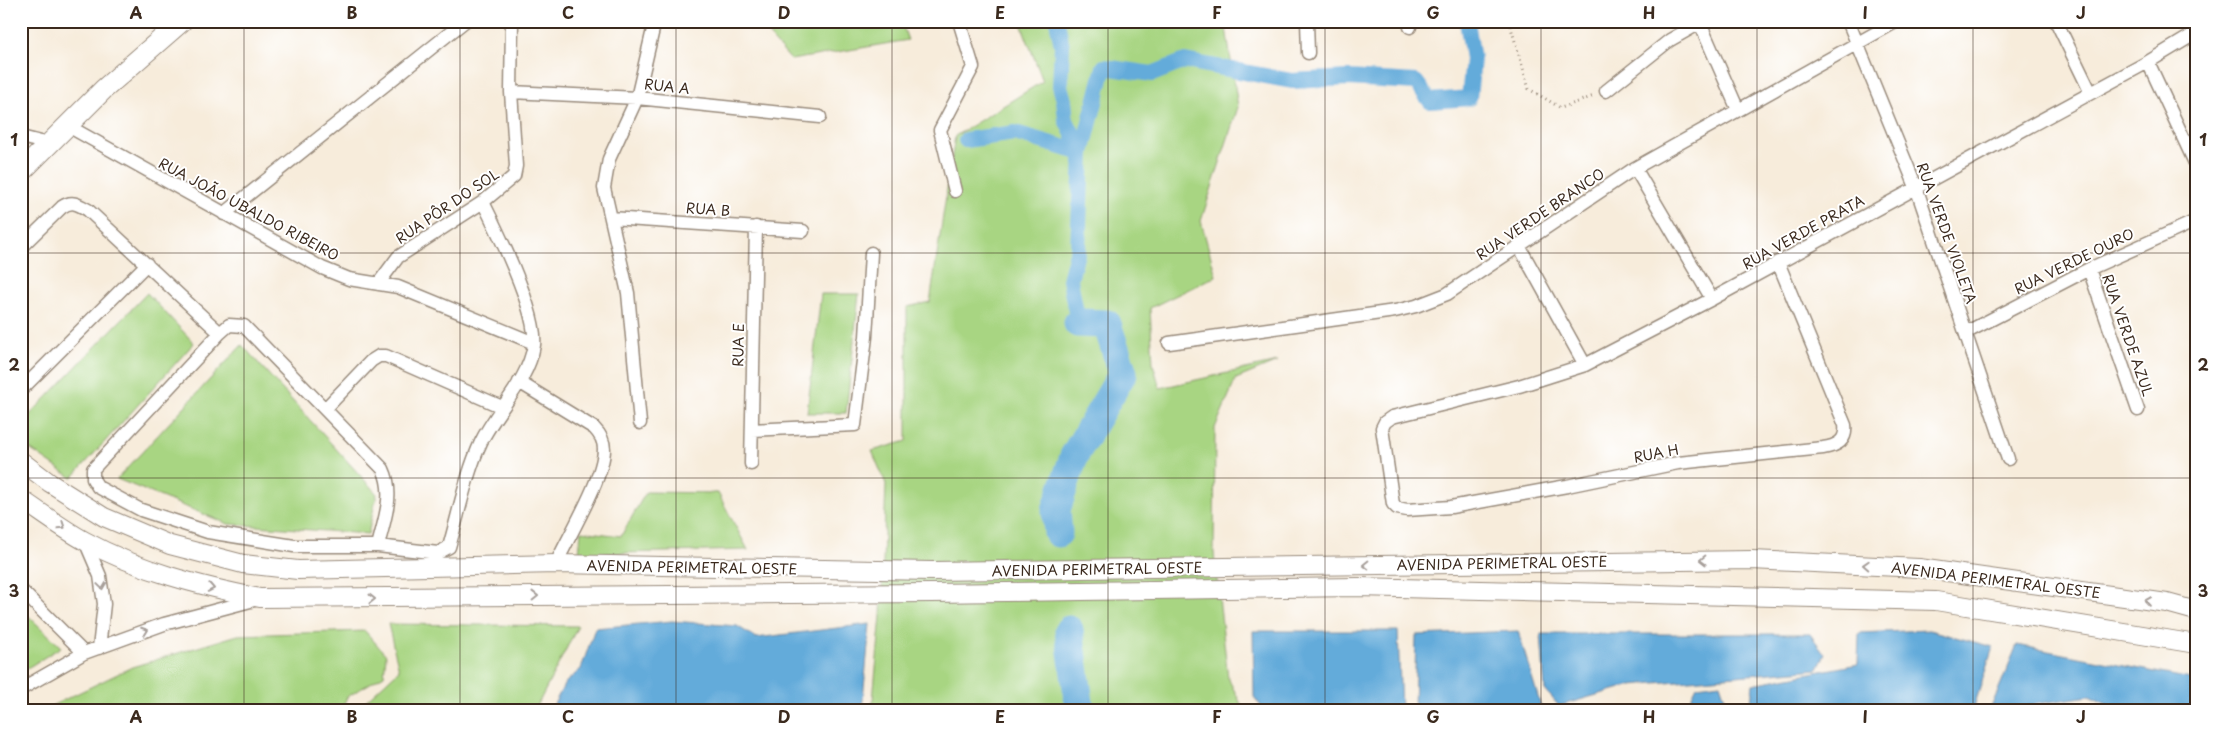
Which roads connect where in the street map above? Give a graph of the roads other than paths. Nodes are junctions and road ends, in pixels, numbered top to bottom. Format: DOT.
graph roads {
  1 [pos="182,21"];
  2 [pos="465,21"];
  3 [pos="512,21"];
  4 [pos="655,21"];
  5 [pos="959,21"];
  6 [pos="1307,21"];
  7 [pos="1848,21"];
  8 [pos="1897,21"];
  9 [pos="2056,21"];
  10 [pos="1699,22"];
  11 [pos="2196,33"];
  12 [pos="1857,43"];
  13 [pos="1308,54"];
  14 [pos="2148,62"];
  15 [pos="511,92"];
  16 [pos="1606,92"];
  17 [pos="2091,93"];
  18 [pos="637,98"];
  19 [pos="1738,110"];
  20 [pos="21,117"];
  21 [pos="820,117"];
  22 [pos="68,126"];
  23 [pos="21,129"];
  24 [pos="21,137"];
  25 [pos="50,144"];
  26 [pos="2196,165"];
  27 [pos="1635,168"];
  28 [pos="21,172"];
  29 [pos="1916,188"];
  30 [pos="955,191"];
  31 [pos="483,202"];
  32 [pos="224,214"];
  33 [pos="611,218"];
  34 [pos="2196,220"];
  35 [pos="756,227"];
  36 [pos="802,231"];
  37 [pos="1519,246"];
  38 [pos="21,247"];
  39 [pos="870,253"];
  40 [pos="1778,262"];
  41 [pos="147,264"];
  42 [pos="2089,269"];
  43 [pos="378,284"];
  44 [pos="1712,299"];
  45 [pos="1967,332"];
  46 [pos="220,333"];
  47 [pos="1169,343"];
  48 [pos="534,344"];
  49 [pos="1585,365"];
  50 [pos="519,382"];
  51 [pos="21,390"];
  52 [pos="502,407"];
  53 [pos="325,409"];
  54 [pos="2138,410"];
  55 [pos="1406,413"];
  56 [pos="640,423"];
  57 [pos="752,430"];
  58 [pos="2008,459"];
  59 [pos="21,461"];
  60 [pos="751,464"];
  61 [pos="21,498"];
  62 [pos="85,541"];
  63 [pos="378,546"];
  64 [pos="556,564"];
  65 [pos="21,590"];
  66 [pos="260,598"];
  67 [pos="2196,611"];
  68 [pos="2196,644"];
  69 [pos="99,648"];
  70 [pos="84,653"];
  71 [pos="21,689"];
  1 -- 22 [label="main road"];
  2 -- 32 [label="street"];
  3 -- 15 [label="street"];
  4 -- 18 [label="street"];
  5 -- 30 [label="street"];
  6 -- 13 [label="street"];
  7 -- 12 [label="street, RUA VERDE VIOLETA"];
  8 -- 12 [label="street, RUA VERDE BRANCO"];
  9 -- 17 [label="street"];
  10 -- 16 [label="street"];
  10 -- 19 [label="street"];
  11 -- 14 [label="street, RUA VERDE PRATA"];
  12 -- 19 [label="street, RUA VERDE BRANCO"];
  12 -- 29 [label="street, RUA VERDE VIOLETA"];
  14 -- 17 [label="street, RUA VERDE PRATA"];
  14 -- 26 [label="street"];
  15 -- 18 [label="street, RUA A"];
  15 -- 31 [label="street, RUA PÔR DO SOL"];
  17 -- 29 [label="street, RUA VERDE PRATA"];
  18 -- 21 [label="street, RUA A"];
  18 -- 33 [label="street"];
  19 -- 27 [label="street, RUA VERDE BRANCO"];
  20 -- 23 [label="lane"];
  22 -- 25 [label="main road"];
  22 -- 32 [label="street, RUA JOÃO UBALDO RIBEIRO"];
  24 -- 25 [label="street"];
  25 -- 28 [label="main road"];
  27 -- 37 [label="street, RUA VERDE BRANCO"];
  27 -- 44 [label="street"];
  29 -- 40 [label="street, RUA VERDE PRATA"];
  29 -- 45 [label="street, RUA VERDE VIOLETA"];
  31 -- 43 [label="street, RUA PÔR DO SOL"];
  31 -- 48 [label="street"];
  32 -- 43 [label="street, RUA JOÃO UBALDO RIBEIRO"];
  33 -- 35 [label="street, RUA B"];
  33 -- 56 [label="street"];
  34 -- 42 [label="street, RUA VERDE OURO"];
  35 -- 36 [label="street, RUA B"];
  35 -- 57 [label="street, RUA E"];
  37 -- 47 [label="street, RUA VERDE BRANCO"];
  37 -- 49 [label="street"];
  38 -- 41 [label="street"];
  39 -- 57 [label="street"];
  40 -- 44 [label="street, RUA VERDE PRATA"];
  40 -- 55 [label="street, RUA H"];
  41 -- 46 [label="street"];
  41 -- 51 [label="street"];
  42 -- 45 [label="street, RUA VERDE OURO"];
  42 -- 54 [label="street, RUA VERDE AZUL"];
  43 -- 48 [label="street, RUA JOÃO UBALDO RIBEIRO"];
  44 -- 49 [label="street, RUA VERDE PRATA"];
  45 -- 58 [label="street, RUA VERDE VIOLETA"];
  46 -- 53 [label="street"];
  46 -- 63 [label="street"];
  48 -- 50 [label="street"];
  49 -- 55 [label="street, RUA VERDE PRATA"];
  50 -- 52 [label="street"];
  50 -- 64 [label="street"];
  52 -- 53 [label="street"];
  52 -- 63 [label="street"];
  53 -- 63 [label="street"];
  57 -- 60 [label="street, RUA E"];
  59 -- 64 [label="main road, AVENIDA PERIMETRAL OESTE"];
  61 -- 62 [label="main road, AVENIDA PERIMETRAL OESTE, one-way"];
  62 -- 66 [label="main road, AVENIDA PERIMETRAL OESTE, one-way"];
  62 -- 69 [label="street, one-way"];
  67 -- 64 [label="main road, AVENIDA PERIMETRAL OESTE, one-way"];
  65 -- 70 [label="street"];
  66 -- 68 [label="main road, AVENIDA PERIMETRAL OESTE, one-way"];
  69 -- 66 [label="street, one-way"];
  69 -- 70 [label="street"];
  70 -- 71 [label="street"];
}
